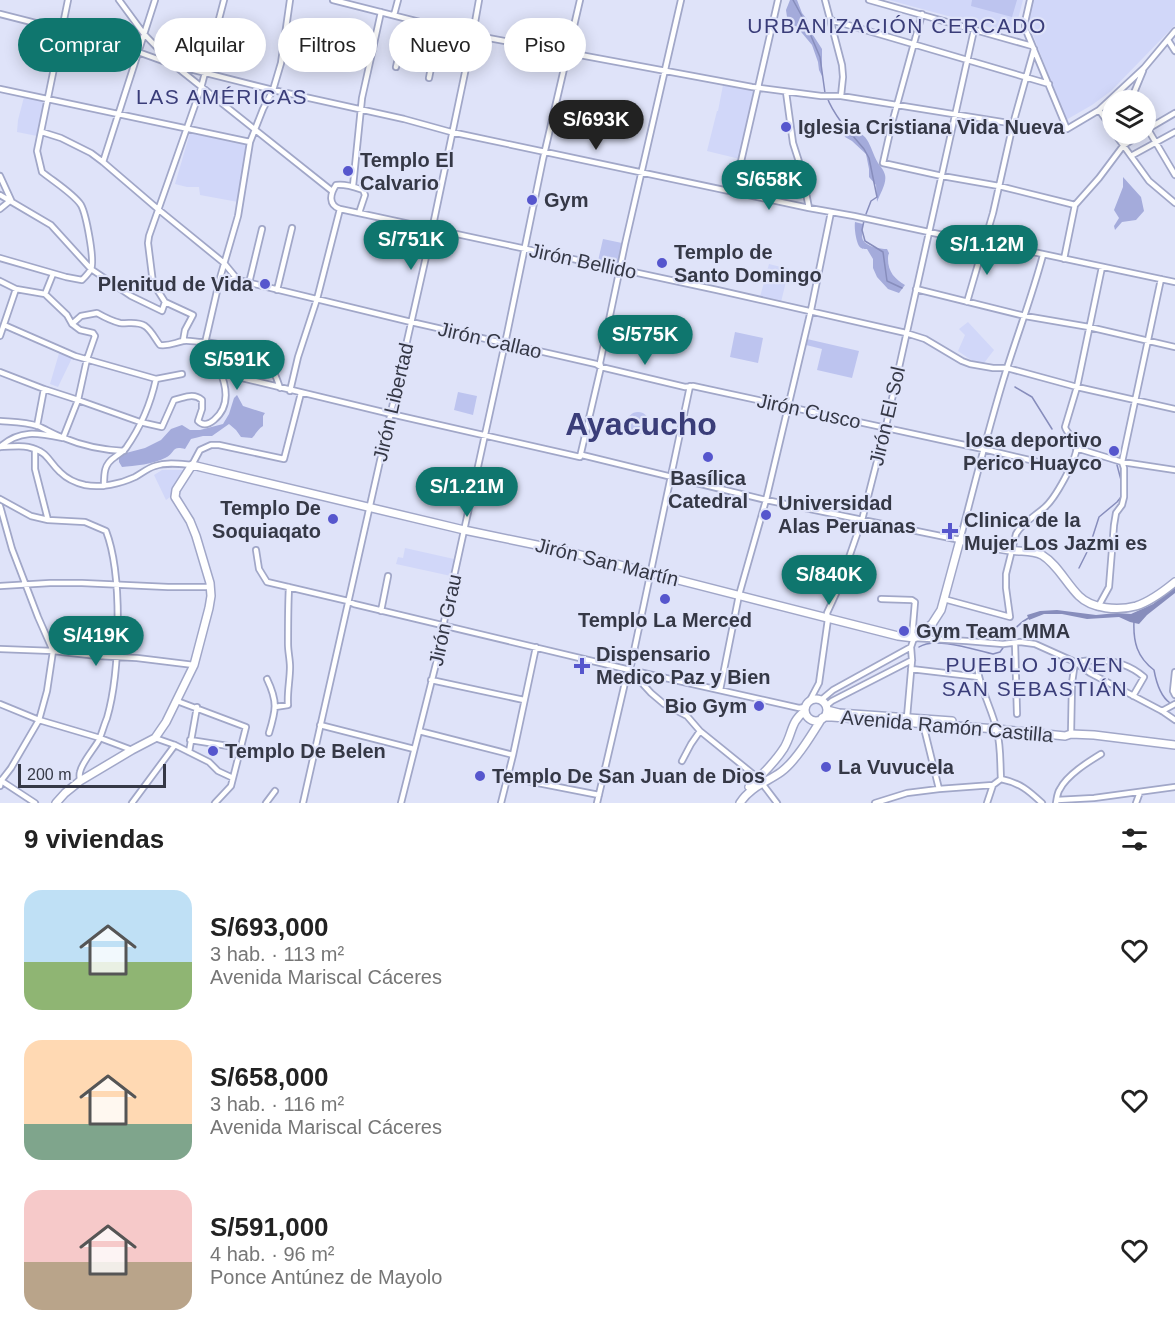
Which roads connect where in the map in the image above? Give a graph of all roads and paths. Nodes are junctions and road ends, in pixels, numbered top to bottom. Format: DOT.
graph roads {
  1 [pos="68,0"];
  2 [pos="119,0"];
  3 [pos="155,0"];
  4 [pos="224,0"];
  5 [pos="290,0"];
  6 [pos="333,0"];
  7 [pos="398,0"];
  8 [pos="479,0"];
  9 [pos="580,0"];
  10 [pos="681,0"];
  11 [pos="778,0"];
  12 [pos="825,0"];
  13 [pos="869,0"];
  14 [pos="1030,0"];
  15 [pos="355,3"];
  16 [pos="381,12"];
  17 [pos="0,14"];
  18 [pos="922,14"];
  19 [pos="394,15"];
  20 [pos="65,18"];
  21 [pos="219,18"];
  22 [pos="404,18"];
  23 [pos="476,18"];
  24 [pos="576,18"];
  25 [pos="18,19"];
  26 [pos="831,20"];
  27 [pos="974,30"];
  28 [pos="144,34"];
  29 [pos="1174,34"];
  30 [pos="1029,35"];
  31 [pos="142,40"];
  32 [pos="1168,40"];
  33 [pos="1016,41"];
  34 [pos="154,44"];
  35 [pos="914,44"];
  36 [pos="1033,47"];
  37 [pos="1175,51"];
  38 [pos="586,55"];
  39 [pos="968,59"];
  40 [pos="1144,68"];
  41 [pos="664,70"];
  42 [pos="54,72"];
  43 [pos="132,72"];
  44 [pos="182,72"];
  45 [pos="205,72"];
  46 [pos="430,72"];
  47 [pos="465,72"];
  48 [pos="563,72"];
  49 [pos="1026,77"];
  50 [pos="429,78"];
  51 [pos="1050,84"];
  52 [pos="758,87"];
  53 [pos="201,88"];
  54 [pos="1124,88"];
  55 [pos="0,89"];
  56 [pos="273,90"];
  57 [pos="1136,90"];
  58 [pos="786,92"];
  59 [pos="841,96"];
  60 [pos="49,99"];
  61 [pos="897,105"];
  62 [pos="361,109"];
  63 [pos="1099,110"];
  64 [pos="1175,113"];
  65 [pos="119,114"];
  66 [pos="956,114"];
  67 [pos="1102,114"];
  68 [pos="1156,123"];
  69 [pos="1013,124"];
  70 [pos="187,128"];
  71 [pos="1067,129"];
  72 [pos="255,130"];
  73 [pos="42,132"];
  74 [pos="453,132"];
  75 [pos="1175,132"];
  76 [pos="250,142"];
  77 [pos="1156,142"];
  78 [pos="1126,144"];
  79 [pos="1152,144"];
  80 [pos="1156,144"];
  81 [pos="1123,146"];
  82 [pos="545,152"];
  83 [pos="1131,156"];
  84 [pos="103,162"];
  85 [pos="641,172"];
  86 [pos="1175,175"];
  87 [pos="0,176"];
  88 [pos="942,176"];
  89 [pos="353,186"];
  90 [pos="999,186"];
  91 [pos="332,191"];
  92 [pos="734,192"];
  93 [pos="0,195"];
  94 [pos="11,200"];
  95 [pos="1175,203"];
  96 [pos="1076,205"];
  97 [pos="809,208"];
  98 [pos="0,209"];
  99 [pos="340,209"];
  100 [pos="159,210"];
  101 [pos="831,212"];
  102 [pos="359,213"];
  103 [pos="292,228"];
  104 [pos="262,229"];
  105 [pos="432,230"];
  106 [pos="928,232"];
  107 [pos="985,244"];
  108 [pos="525,249"];
  109 [pos="1043,255"];
  110 [pos="0,258"];
  111 [pos="1064,259"];
  112 [pos="224,263"];
  113 [pos="1102,267"];
  114 [pos="91,269"];
  115 [pos="620,270"];
  116 [pos="53,274"];
  117 [pos="220,278"];
  118 [pos="1161,279"];
  119 [pos="238,280"];
  120 [pos="0,281"];
  121 [pos="1175,282"];
  122 [pos="249,283"];
  123 [pos="16,289"];
  124 [pos="916,289"];
  125 [pos="277,290"];
  126 [pos="45,294"];
  127 [pos="317,299"];
  128 [pos="165,302"];
  129 [pos="968,302"];
  130 [pos="0,310"];
  131 [pos="811,312"];
  132 [pos="8,314"];
  133 [pos="1025,316"];
  134 [pos="411,322"];
  135 [pos="4,324"];
  136 [pos="72,324"];
  137 [pos="1089,327"];
  138 [pos="906,333"];
  139 [pos="0,336"];
  140 [pos="1148,340"];
  141 [pos="183,341"];
  142 [pos="206,343"];
  143 [pos="505,343"];
  144 [pos="1175,347"];
  145 [pos="87,359"];
  146 [pos="601,367"];
  147 [pos="1007,368"];
  148 [pos="0,372"];
  149 [pos="182,374"];
  150 [pos="242,378"];
  151 [pos="156,379"];
  152 [pos="690,386"];
  153 [pos="1077,387"];
  154 [pos="280,388"];
  155 [pos="44,389"];
  156 [pos="290,391"];
  157 [pos="301,393"];
  158 [pos="78,400"];
  159 [pos="1136,400"];
  160 [pos="788,407"];
  161 [pos="1175,409"];
  162 [pos="391,414"];
  163 [pos="0,421"];
  164 [pos="140,422"];
  165 [pos="37,426"];
  166 [pos="885,428"];
  167 [pos="485,436"];
  168 [pos="63,438"];
  169 [pos="0,447"];
  170 [pos="1076,448"];
  171 [pos="35,449"];
  172 [pos="983,449"];
  173 [pos="124,451"];
  174 [pos="581,456"];
  175 [pos="1122,462"];
  176 [pos="192,465"];
  177 [pos="1068,469"];
  178 [pos="1175,470"];
  179 [pos="670,476"];
  180 [pos="104,486"];
  181 [pos="0,499"];
  182 [pos="766,500"];
  183 [pos="0,506"];
  184 [pos="370,507"];
  185 [pos="48,520"];
  186 [pos="862,520"];
  187 [pos="464,530"];
  188 [pos="960,540"];
  189 [pos="256,550"];
  190 [pos="1012,550"];
  191 [pos="651,572"];
  192 [pos="388,576"];
  193 [pos="1175,582"];
  194 [pos="26,585"];
  195 [pos="116,585"];
  196 [pos="0,586"];
  197 [pos="289,586"];
  198 [pos="210,587"];
  199 [pos="739,595"];
  200 [pos="881,599"];
  201 [pos="944,599"];
  202 [pos="348,601"];
  203 [pos="1098,607"];
  204 [pos="381,610"];
  205 [pos="828,619"];
  206 [pos="444,625"];
  207 [pos="913,638"];
  208 [pos="1015,644"];
  209 [pos="536,647"];
  210 [pos="911,647"];
  211 [pos="0,650"];
  212 [pos="53,651"];
  213 [pos="116,657"];
  214 [pos="912,660"];
  215 [pos="977,662"];
  216 [pos="1075,662"];
  217 [pos="194,665"];
  218 [pos="911,669"];
  219 [pos="630,670"];
  220 [pos="1175,672"];
  221 [pos="979,677"];
  222 [pos="267,680"];
  223 [pos="431,680"];
  224 [pos="720,690"];
  225 [pos="1175,695"];
  226 [pos="1133,696"];
  227 [pos="524,700"];
  228 [pos="820,700"];
  229 [pos="177,701"];
  230 [pos="0,704"];
  231 [pos="1175,704"];
  232 [pos="806,706"];
  233 [pos="275,707"];
  234 [pos="197,708"];
  235 [pos="1164,710"];
  236 [pos="825,713"];
  237 [pos="1017,714"];
  238 [pos="907,717"];
  239 [pos="39,720"];
  240 [pos="1175,720"];
  241 [pos="923,723"];
  242 [pos="320,724"];
  243 [pos="996,727"];
  244 [pos="419,731"];
  245 [pos="700,731"];
  246 [pos="269,733"];
  247 [pos="1071,734"];
  248 [pos="100,738"];
  249 [pos="154,738"];
  250 [pos="190,740"];
  251 [pos="175,745"];
  252 [pos="1175,745"];
  253 [pos="241,748"];
  254 [pos="414,749"];
  255 [pos="132,750"];
  256 [pos="189,752"];
  257 [pos="1101,754"];
  258 [pos="513,755"];
  259 [pos="682,761"];
  260 [pos="507,777"];
  261 [pos="233,778"];
  262 [pos="1000,779"];
  263 [pos="760,780"];
  264 [pos="80,781"];
  265 [pos="0,783"];
  266 [pos="993,785"];
  267 [pos="1175,787"];
  268 [pos="939,789"];
  269 [pos="275,791"];
  270 [pos="1140,792"];
  271 [pos="600,795"];
  272 [pos="1057,801"];
  273 [pos="36,803"];
  274 [pos="56,803"];
  275 [pos="132,803"];
  276 [pos="215,803"];
  277 [pos="266,803"];
  278 [pos="303,803"];
  279 [pos="401,803"];
  280 [pos="501,803"];
  281 [pos="597,803"];
  282 [pos="738,803"];
  283 [pos="777,803"];
  284 [pos="875,803"];
  285 [pos="987,803"];
  286 [pos="1042,803"];
  287 [pos="1136,803"];
  1 -- 20 [label="street"];
  2 -- 28 [label="street"];
  3 -- 28 [label="street"];
  4 -- 21 [label="street"];
  5 -- 56 [label="street"];
  6 -- 15 [label="street"];
  7 -- 19 [label="street"];
  8 -- 23 [label="street, Jirón Libertad"];
  9 -- 24 [label="street, Jirón Grau"];
  10 -- 41 [label="street"];
  11 -- 52 [label="street"];
  12 -- 26 [label="street"];
  13 -- 18 [label="street"];
  14 -- 30 [label="street"];
  15 -- 16 [label="street"];
  16 -- 19 [label="street"];
  16 -- 62 [label="street"];
  17 -- 25 [label="street"];
  18 -- 27 [label="street"];
  18 -- 35 [label="street"];
  19 -- 22 [label="street"];
  26 -- 35 [label="street"];
  26 -- 59 [label="street"];
  27 -- 33 [label="street"];
  27 -- 39 [label="street, Jirón El Sol"];
  28 -- 31 [label="street"];
  28 -- 34 [label="street"];
  29 -- 32 [label="street"];
  30 -- 33 [label="street"];
  30 -- 36 [label="street"];
  32 -- 37 [label="street"];
  32 -- 40 [label="street"];
  33 -- 36 [label="street"];
  35 -- 39 [label="street"];
  35 -- 61 [label="street"];
  36 -- 49 [label="street"];
  36 -- 51 [label="street"];
  38 -- 41 [label="street"];
  39 -- 49 [label="street"];
  39 -- 66 [label="street, Jirón El Sol"];
  40 -- 54 [label="street"];
  40 -- 57 [label="street"];
  41 -- 52 [label="street"];
  41 -- 85 [label="street"];
  42 -- 60 [label="street"];
  43 -- 65 [label="street"];
  44 -- 53 [label="street"];
  45 -- 53 [label="street"];
  45 -- 56 [label="street"];
  46 -- 50 [label="street"];
  47 -- 74 [label="street, Jirón Libertad"];
  48 -- 82 [label="street, Jirón Grau"];
  49 -- 51 [label="street"];
  49 -- 69 [label="street"];
  51 -- 71 [label="street"];
  52 -- 58 [label="street"];
  52 -- 92 [label="street"];
  53 -- 70 [label="street"];
  53 -- 72 [label="street"];
  54 -- 63 [label="street"];
  55 -- 60 [label="street"];
  56 -- 62 [label="street"];
  56 -- 72 [label="street"];
  58 -- 59 [label="street"];
  58 -- 97 [label="street"];
  59 -- 61 [label="street"];
  60 -- 65 [label="street"];
  60 -- 73 [label="street"];
  61 -- 66 [label="street"];
  61 -- 88 [label="street"];
  62 -- 74 [label="street"];
  62 -- 89 [label="street"];
  63 -- 67 [label="street"];
  63 -- 71 [label="street"];
  64 -- 68 [label="street"];
  65 -- 70 [label="street"];
  65 -- 84 [label="street"];
  66 -- 69 [label="street"];
  66 -- 88 [label="street, Jirón El Sol"];
  69 -- 71 [label="street"];
  69 -- 90 [label="street"];
  70 -- 76 [label="street"];
  70 -- 100 [label="street"];
  72 -- 76 [label="street"];
  72 -- 91 [label="street"];
  73 -- 84 [label="street"];
  73 -- 114 [label="street"];
  74 -- 82 [label="street"];
  74 -- 105 [label="street, Jirón Libertad"];
  75 -- 77 [label="street"];
  76 -- 112 [label="street"];
  78 -- 81 [label="street"];
  79 -- 83 [label="street"];
  80 -- 86 [label="street"];
  81 -- 83 [label="street"];
  81 -- 96 [label="street"];
  82 -- 85 [label="street"];
  82 -- 108 [label="street, Jirón Grau"];
  83 -- 95 [label="street"];
  84 -- 100 [label="street"];
  85 -- 92 [label="street"];
  85 -- 115 [label="street"];
  87 -- 94 [label="street"];
  88 -- 90 [label="street"];
  88 -- 106 [label="street, Jirón El Sol"];
  89 -- 91 [label="street"];
  89 -- 102 [label="street"];
  90 -- 96 [label="street"];
  90 -- 107 [label="street"];
  91 -- 99 [label="street"];
  92 -- 97 [label="street"];
  93 -- 94 [label="street"];
  94 -- 98 [label="street"];
  94 -- 114 [label="street"];
  96 -- 111 [label="street"];
  97 -- 101 [label="street"];
  99 -- 102 [label="street, Jirón Bellido"];
  99 -- 127 [label="street"];
  100 -- 112 [label="street"];
  100 -- 128 [label="street"];
  101 -- 106 [label="street"];
  101 -- 131 [label="street"];
  102 -- 105 [label="street, Jirón Bellido"];
  103 -- 125 [label="street"];
  104 -- 122 [label="street"];
  105 -- 108 [label="street, Jirón Bellido"];
  105 -- 134 [label="street, Jirón Libertad"];
  106 -- 107 [label="street"];
  106 -- 124 [label="street, Jirón El Sol"];
  107 -- 109 [label="street"];
  107 -- 129 [label="street"];
  108 -- 115 [label="street, Jirón Bellido"];
  108 -- 143 [label="street, Jirón Grau"];
  109 -- 111 [label="street"];
  109 -- 133 [label="street"];
  110 -- 116 [label="street"];
  111 -- 113 [label="street"];
  112 -- 117 [label="street"];
  112 -- 119 [label="street"];
  113 -- 118 [label="street"];
  113 -- 137 [label="street"];
  114 -- 116 [label="street"];
  114 -- 128 [label="street"];
  115 -- 131 [label="street, Jirón Bellido"];
  115 -- 146 [label="street"];
  116 -- 126 [label="street"];
  117 -- 119 [label="street, Jirón Callao"];
  117 -- 142 [label="street"];
  118 -- 121 [label="street"];
  118 -- 140 [label="street"];
  119 -- 122 [label="street, Jirón Callao"];
  120 -- 123 [label="street"];
  122 -- 125 [label="street, Jirón Callao"];
  123 -- 126 [label="street"];
  123 -- 132 [label="street"];
  124 -- 129 [label="street"];
  124 -- 138 [label="street, Jirón El Sol"];
  125 -- 127 [label="street, Jirón Callao"];
  126 -- 136 [label="street"];
  127 -- 134 [label="street, Jirón Callao"];
  127 -- 156 [label="street"];
  128 -- 141 [label="street"];
  129 -- 133 [label="street"];
  130 -- 132 [label="street"];
  131 -- 138 [label="street, Jirón Bellido"];
  131 -- 160 [label="street"];
  132 -- 135 [label="street"];
  133 -- 137 [label="street"];
  133 -- 147 [label="street"];
  134 -- 143 [label="street, Jirón Callao"];
  134 -- 162 [label="street, Jirón Libertad"];
  135 -- 139 [label="street"];
  135 -- 145 [label="street"];
  136 -- 141 [label="street"];
  136 -- 145 [label="street"];
  137 -- 140 [label="street"];
  137 -- 153 [label="street"];
  138 -- 147 [label="street, Jirón Bellido"];
  138 -- 166 [label="street, Jirón El Sol"];
  140 -- 144 [label="street"];
  140 -- 159 [label="street"];
  141 -- 142 [label="street"];
  142 -- 154 [label="street"];
  142 -- 164 [label="street"];
  143 -- 146 [label="street, Jirón Callao"];
  143 -- 167 [label="street, Jirón Grau"];
  145 -- 151 [label="street"];
  145 -- 158 [label="street"];
  146 -- 152 [label="street, Jirón Callao"];
  146 -- 174 [label="street"];
  147 -- 153 [label="street, Jirón Bellido"];
  147 -- 172 [label="street"];
  148 -- 155 [label="street"];
  149 -- 151 [label="street"];
  150 -- 154 [label="street"];
  151 -- 164 [label="street"];
  152 -- 160 [label="street, Jirón Cusco"];
  152 -- 179 [label="street"];
  153 -- 159 [label="street, Jirón Bellido"];
  153 -- 170 [label="street"];
  154 -- 156 [label="street"];
  155 -- 158 [label="street"];
  155 -- 165 [label="street"];
  156 -- 157 [label="street"];
  157 -- 162 [label="street"];
  157 -- 176 [label="street"];
  158 -- 164 [label="street"];
  158 -- 168 [label="street"];
  159 -- 161 [label="street, Jirón Bellido"];
  159 -- 175 [label="street"];
  160 -- 166 [label="street, Jirón Cusco"];
  160 -- 182 [label="street"];
  162 -- 167 [label="street"];
  162 -- 184 [label="street, Jirón Libertad"];
  163 -- 165 [label="street"];
  164 -- 173 [label="street"];
  165 -- 168 [label="street"];
  166 -- 172 [label="street, Jirón Cusco"];
  166 -- 186 [label="street, Jirón El Sol"];
  167 -- 174 [label="street"];
  167 -- 187 [label="street, Jirón Grau"];
  168 -- 169 [label="street"];
  168 -- 173 [label="street"];
  169 -- 171 [label="street"];
  170 -- 175 [label="street"];
  170 -- 177 [label="street"];
  171 -- 180 [label="street"];
  171 -- 185 [label="street"];
  172 -- 177 [label="street, Jirón Cusco"];
  172 -- 188 [label="street"];
  173 -- 180 [label="street"];
  174 -- 179 [label="street"];
  175 -- 178 [label="street"];
  175 -- 203 [label="street"];
  176 -- 180 [label="street"];
  176 -- 184 [label="street, Jirón San Martín"];
  176 -- 198 [label="street"];
  177 -- 190 [label="street"];
  179 -- 182 [label="street"];
  179 -- 191 [label="street"];
  181 -- 185 [label="street"];
  182 -- 186 [label="street"];
  182 -- 199 [label="street"];
  183 -- 194 [label="street"];
  184 -- 187 [label="street, Jirón San Martín"];
  184 -- 202 [label="street, Jirón Libertad"];
  185 -- 195 [label="street"];
  186 -- 188 [label="street"];
  186 -- 205 [label="street, Jirón El Sol"];
  187 -- 191 [label="street, Jirón San Martín"];
  187 -- 206 [label="street, Jirón Grau"];
  188 -- 190 [label="street"];
  188 -- 201 [label="street"];
  189 -- 197 [label="street"];
  190 -- 201 [label="street"];
  190 -- 203 [label="street"];
  191 -- 199 [label="street, Jirón San Martín"];
  191 -- 219 [label="street"];
  192 -- 204 [label="street"];
  193 -- 203 [label="street"];
  194 -- 195 [label="street"];
  194 -- 196 [label="street"];
  194 -- 212 [label="street"];
  195 -- 198 [label="street"];
  195 -- 213 [label="street"];
  197 -- 202 [label="street"];
  197 -- 233 [label="street"];
  198 -- 217 [label="street"];
  199 -- 205 [label="street, Jirón San Martín"];
  199 -- 224 [label="street"];
  200 -- 207 [label="street"];
  201 -- 207 [label="street"];
  202 -- 204 [label="street"];
  202 -- 242 [label="street, Jirón Libertad"];
  204 -- 206 [label="street"];
  205 -- 207 [label="street, Jirón San Martín"];
  205 -- 232 [label="street, Jirón El Sol"];
  206 -- 209 [label="street"];
  206 -- 223 [label="street, Jirón Grau"];
  207 -- 208 [label="street"];
  207 -- 210 [label="street"];
  208 -- 216 [label="street"];
  208 -- 237 [label="street"];
  209 -- 219 [label="street"];
  209 -- 227 [label="street"];
  210 -- 214 [label="street"];
  210 -- 228 [label="street"];
  211 -- 212 [label="street"];
  212 -- 213 [label="street"];
  212 -- 239 [label="street"];
  213 -- 217 [label="street"];
  213 -- 248 [label="street"];
  214 -- 218 [label="street"];
  214 -- 236 [label="street"];
  215 -- 221 [label="street"];
  216 -- 226 [label="street"];
  216 -- 226 [label="street"];
  216 -- 247 [label="street"];
  217 -- 229 [label="street"];
  218 -- 221 [label="street"];
  218 -- 238 [label="street"];
  219 -- 224 [label="street"];
  219 -- 245 [label="street"];
  219 -- 271 [label="street"];
  220 -- 225 [label="street"];
  221 -- 243 [label="street"];
  222 -- 233 [label="street"];
  223 -- 227 [label="street"];
  223 -- 244 [label="street, Jirón Grau"];
  224 -- 232 [label="street"];
  226 -- 235 [label="street"];
  227 -- 258 [label="street"];
  228 -- 232 [label="street"];
  228 -- 236 [label="street"];
  229 -- 234 [label="street"];
  229 -- 249 [label="street"];
  230 -- 239 [label="street"];
  231 -- 235 [label="street"];
  232 -- 236 [label="street"];
  232 -- 263 [label="street"];
  233 -- 246 [label="street"];
  234 -- 250 [label="street"];
  234 -- 253 [label="street"];
  235 -- 240 [label="street"];
  236 -- 238 [label="street, Avenida Ramón Castilla"];
  236 -- 241 [label="street, Avenida Ramón Castilla"];
  236 -- 263 [label="street"];
  238 -- 243 [label="street, Avenida Ramón Castilla"];
  239 -- 248 [label="street"];
  239 -- 265 [label="street"];
  241 -- 243 [label="street, Avenida Ramón Castilla"];
  241 -- 268 [label="street"];
  242 -- 254 [label="street"];
  242 -- 278 [label="street, Jirón Libertad"];
  243 -- 247 [label="street, Avenida Ramón Castilla"];
  243 -- 262 [label="street"];
  244 -- 254 [label="street, Jirón Grau"];
  244 -- 258 [label="street"];
  245 -- 259 [label="street"];
  245 -- 263 [label="street"];
  247 -- 252 [label="street, Avenida Ramón Castilla"];
  248 -- 255 [label="street"];
  248 -- 264 [label="street"];
  249 -- 251 [label="street"];
  249 -- 255 [label="street"];
  250 -- 253 [label="street"];
  250 -- 256 [label="street"];
  251 -- 256 [label="street"];
  251 -- 275 [label="street"];
  253 -- 261 [label="street"];
  254 -- 279 [label="street, Jirón Grau"];
  255 -- 264 [label="street"];
  256 -- 261 [label="street"];
  257 -- 272 [label="street"];
  258 -- 260 [label="street"];
  260 -- 271 [label="street"];
  260 -- 280 [label="street"];
  261 -- 276 [label="street"];
  262 -- 266 [label="street"];
  262 -- 286 [label="street"];
  263 -- 282 [label="street"];
  263 -- 283 [label="street"];
  264 -- 274 [label="street"];
  265 -- 273 [label="street"];
  266 -- 268 [label="street"];
  266 -- 285 [label="street"];
  267 -- 270 [label="street"];
  268 -- 284 [label="street"];
  269 -- 277 [label="street"];
  270 -- 272 [label="street"];
  270 -- 287 [label="street"];
  271 -- 281 [label="street"];
}
